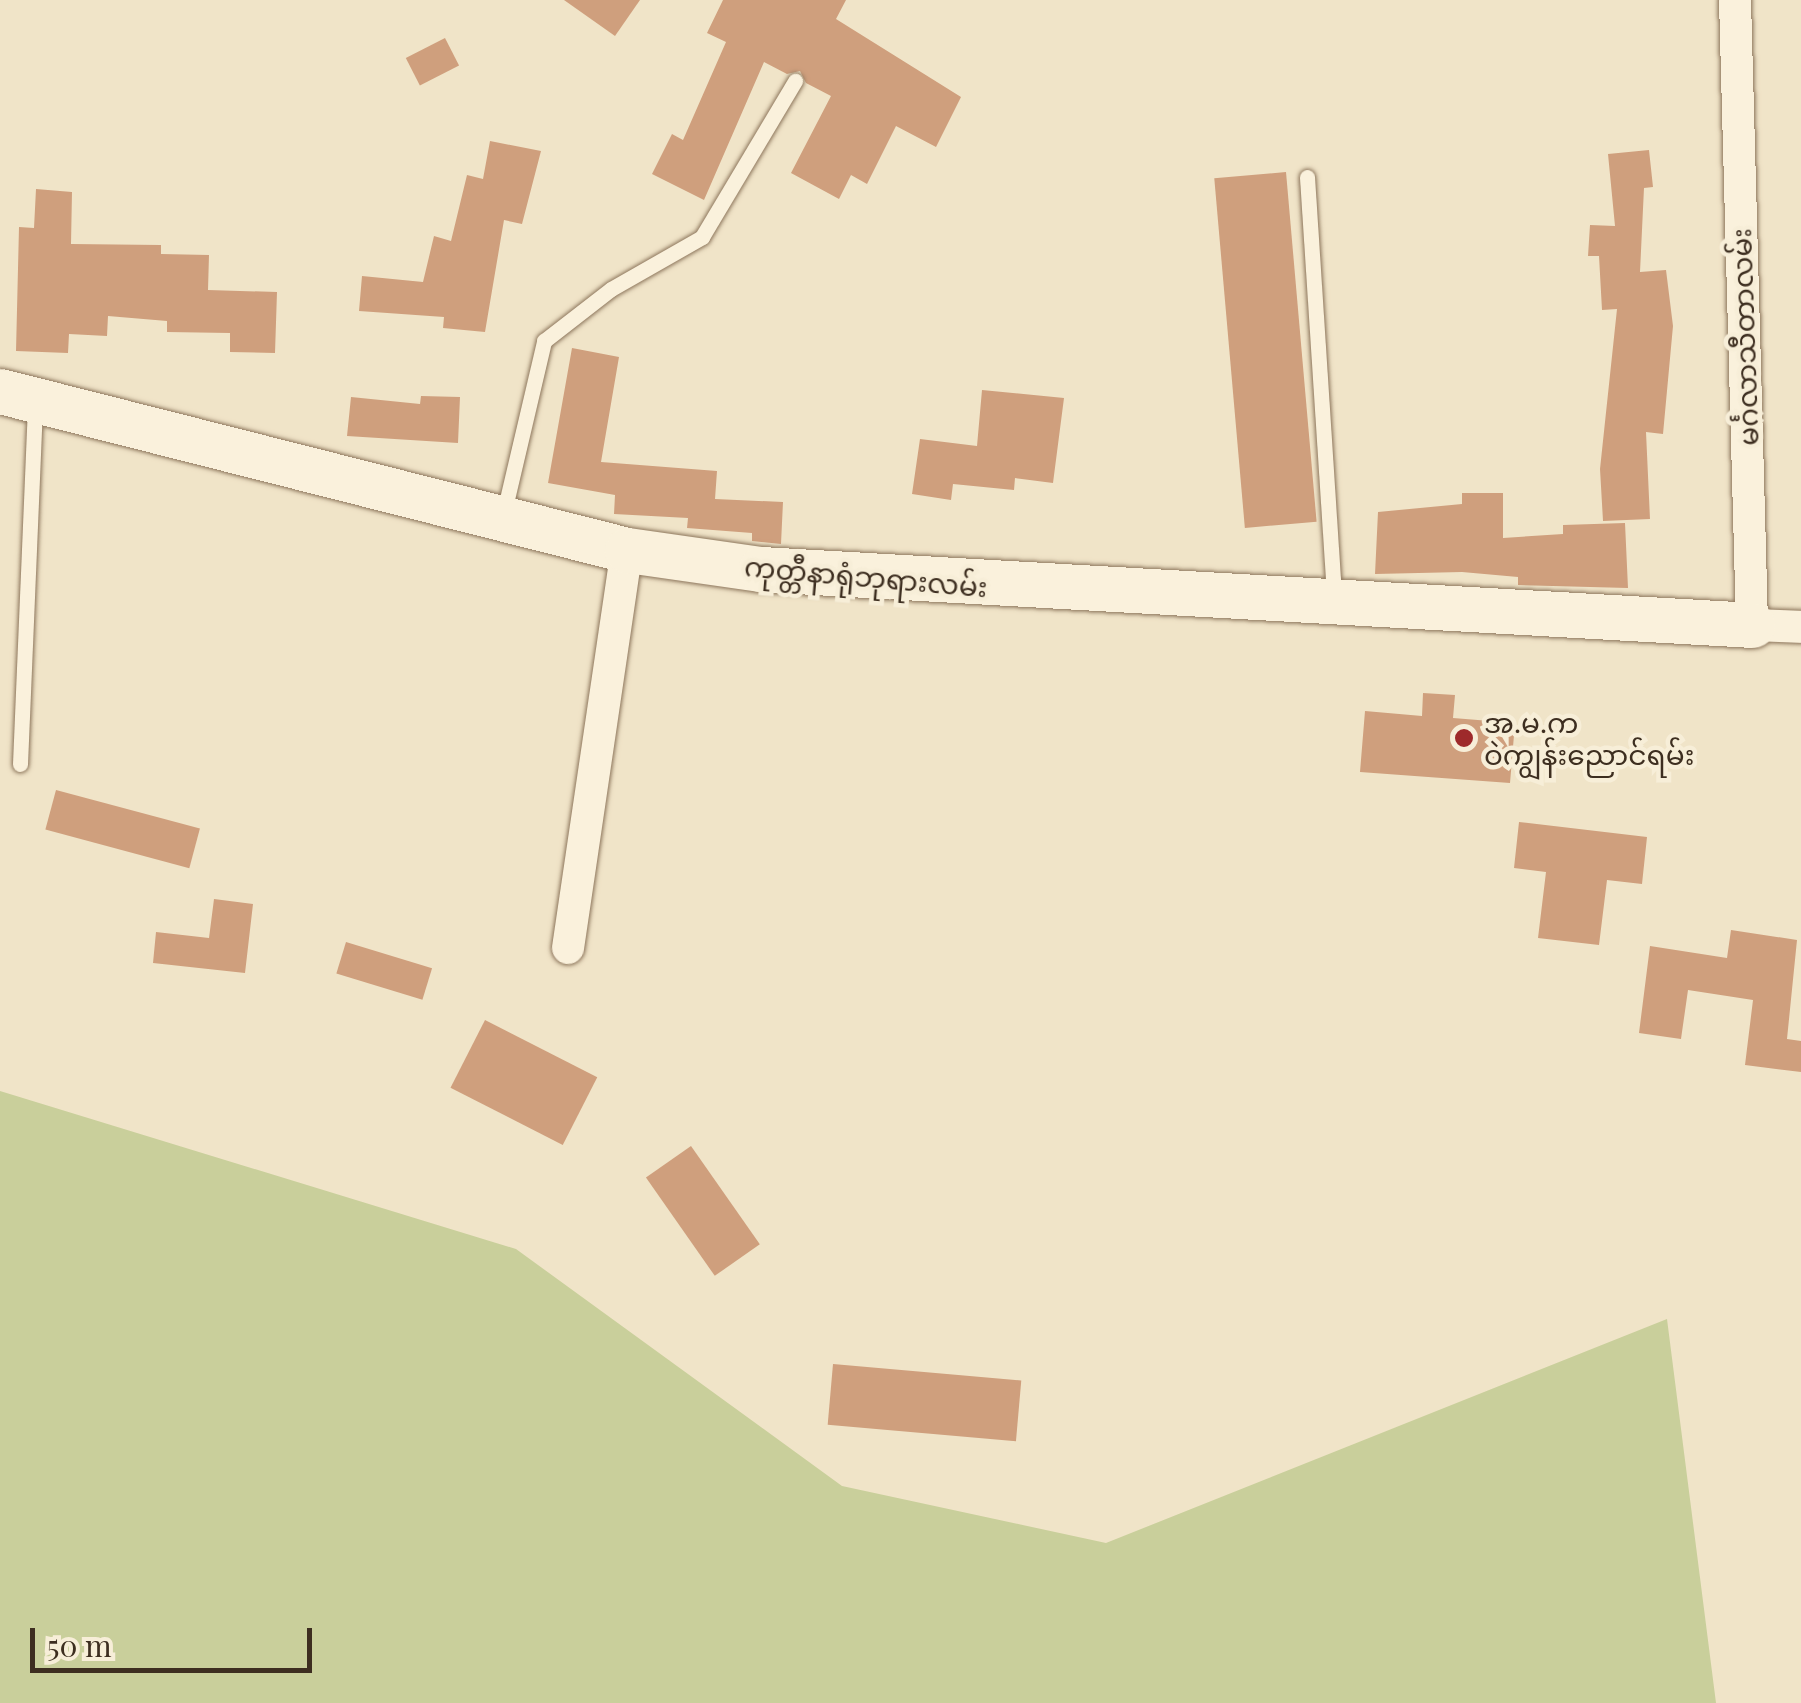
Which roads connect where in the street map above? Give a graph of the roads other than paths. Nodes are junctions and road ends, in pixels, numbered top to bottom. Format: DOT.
graph roads {
  1 [pos="1735,0"];
  2 [pos="795,81"];
  3 [pos="1307,177"];
  4 [pos="18,393"];
  5 [pos="504,516"];
  6 [pos="627,550"];
  7 [pos="1334,600"];
  8 [pos="1752,626"];
  9 [pos="1801,627"];
  10 [pos="20,764"];
  11 [pos="568,948"];
  1 -- 8 [label="street, မင်္ဂလာသီတာလမ်း"];
  2 -- 5 [label="lane"];
  3 -- 7 [label="lane"];
  4 -- 5 [label="street, ကုတ္တီနာရုံဘုရားလမ်း"];
  4 -- 10 [label="lane"];
  5 -- 6 [label="street, ကုတ္တီနာရုံဘုရားလမ်း"];
  6 -- 7 [label="street, ကုတ္တီနာရုံဘုရားလမ်း"];
  6 -- 11 [label="street"];
  7 -- 8 [label="street, ကုတ္တီနာရုံဘုရားလမ်း"];
  8 -- 9 [label="street"];
}
